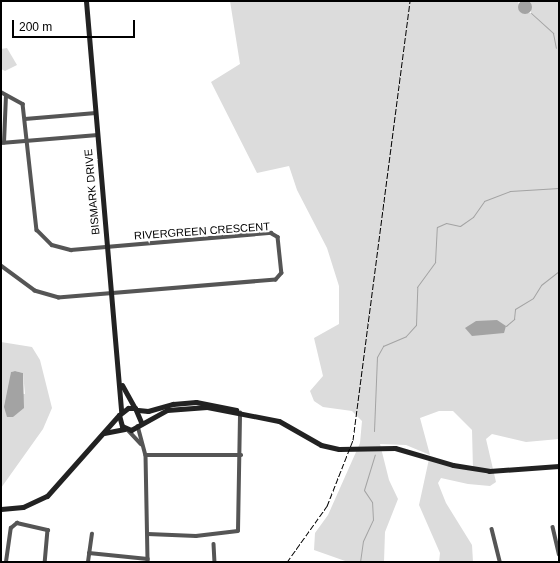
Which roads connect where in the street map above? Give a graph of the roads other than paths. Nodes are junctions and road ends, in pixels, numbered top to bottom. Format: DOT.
graph roads {
  1 [pos="86,1"];
  2 [pos="1,92"];
  3 [pos="6,96"];
  4 [pos="96,113"];
  5 [pos="25,119"];
  6 [pos="98,135"];
  7 [pos="28,141"];
  8 [pos="3,143"];
  9 [pos="107,247"];
  10 [pos="1,266"];
  11 [pos="111,295"];
  12 [pos="120,381"];
  13 [pos="136,409"];
  14 [pos="239,411"];
  15 [pos="120,414"];
  16 [pos="139,424"];
  17 [pos="127,429"];
  18 [pos="103,433"];
  19 [pos="142,444"];
  20 [pos="146,455"];
  21 [pos="241,455"];
  22 [pos="559,466"];
  23 [pos="3,510"];
  24 [pos="553,528"];
  25 [pos="492,529"];
  26 [pos="92,534"];
  27 [pos="148,534"];
  28 [pos="214,544"];
  29 [pos="90,553"];
  30 [pos="559,554"];
  31 [pos="148,561"];
  32 [pos="6,562"];
  33 [pos="46,562"];
  34 [pos="88,562"];
  35 [pos="215,562"];
  36 [pos="500,562"];
  1 -- 4 [label="main road, BISMARK DRIVE"];
  2 -- 3 [label="street"];
  3 -- 5 [label="street"];
  3 -- 8 [label="street"];
  4 -- 5 [label="street"];
  4 -- 6 [label="main road, BISMARK DRIVE"];
  5 -- 7 [label="street"];
  6 -- 7 [label="street"];
  6 -- 9 [label="main road, BISMARK DRIVE"];
  7 -- 8 [label="street"];
  7 -- 9 [label="street"];
  9 -- 11 [label="main road, BISMARK DRIVE"];
  9 -- 11 [label="street, RIVERGREEN CRESCENT"];
  10 -- 11 [label="street"];
  11 -- 12 [label="main road, BISMARK DRIVE"];
  12 -- 13 [label="main road, BISMARK DRIVE"];
  12 -- 15 [label="main road, BISMARK DRIVE"];
  13 -- 14 [label="main road"];
  13 -- 15 [label="main road"];
  13 -- 16 [label="main road, BISMARK DRIVE"];
  14 -- 16 [label="main road"];
  14 -- 21 [label="street"];
  14 -- 22 [label="main road"];
  15 -- 17 [label="main road"];
  15 -- 18 [label="main road"];
  16 -- 17 [label="main road"];
  16 -- 19 [label="street"];
  17 -- 18 [label="main road"];
  17 -- 19 [label="street"];
  18 -- 23 [label="main road"];
  19 -- 20 [label="street"];
  20 -- 21 [label="street"];
  20 -- 27 [label="street"];
  21 -- 27 [label="street"];
  24 -- 30 [label="street"];
  25 -- 36 [label="street"];
  26 -- 29 [label="street"];
  27 -- 31 [label="street"];
  28 -- 35 [label="street"];
  29 -- 31 [label="street"];
  29 -- 34 [label="street"];
  32 -- 33 [label="street"];
}
